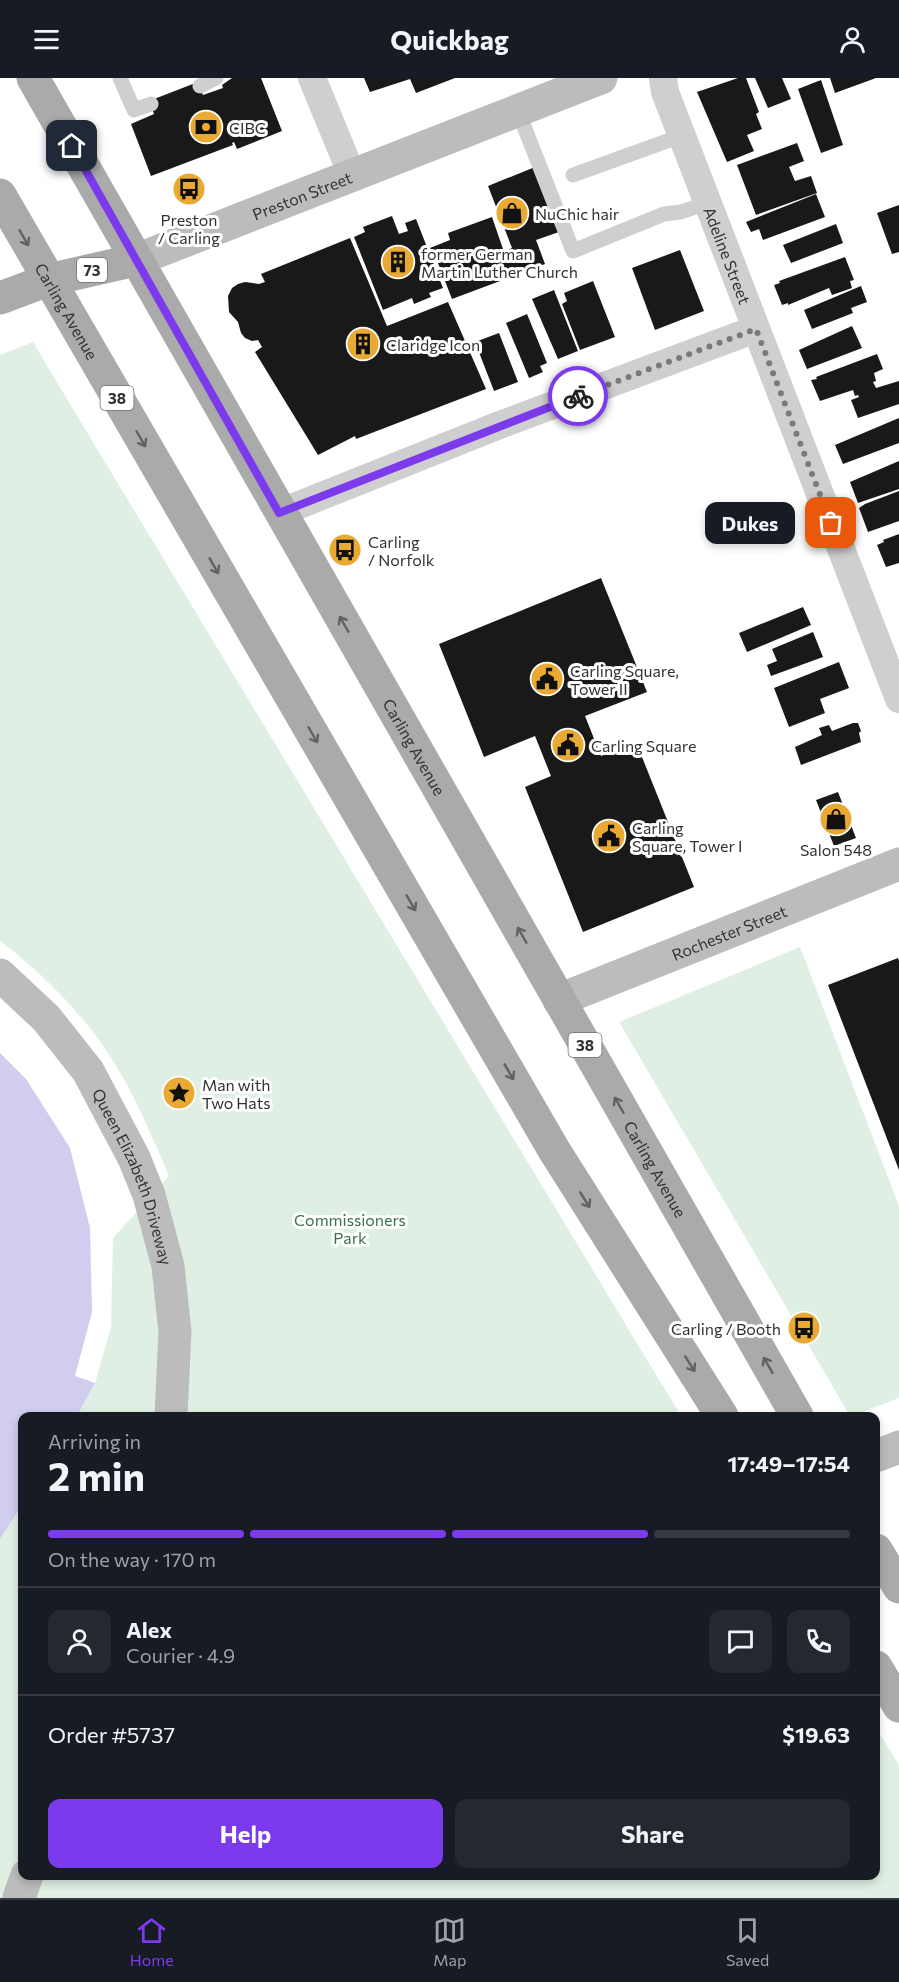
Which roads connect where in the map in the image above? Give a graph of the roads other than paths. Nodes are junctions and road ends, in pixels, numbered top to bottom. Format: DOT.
graph roads {
  1 [pos="120,78"];
  2 [pos="216,78"];
  3 [pos="312,78"];
  4 [pos="601,78"];
  5 [pos="663,78"];
  6 [pos="39,82"];
  7 [pos="200,86"];
  8 [pos="151,104"];
  9 [pos="518,111"];
  10 [pos="681,136"];
  11 [pos="352,175"];
  12 [pos="573,175"];
  13 [pos="0,195"];
  14 [pos="707,203"];
  15 [pos="136,260"];
  16 [pos="48,280"];
  17 [pos="0,298"];
  18 [pos="756,329"];
  19 [pos="279,513"];
  20 [pos="899,699"];
  21 [pos="899,864"];
  22 [pos="0,975"];
  23 [pos="560,1000"];
  24 [pos="171,1412"];
  25 [pos="719,1412"];
  26 [pos="795,1412"];
  27 [pos="899,1447"];
  28 [pos="880,1454"];
  29 [pos="880,1556"];
  30 [pos="899,1587"];
  31 [pos="880,1674"];
  32 [pos="899,1706"];
  33 [pos="25,1880"];
  34 [pos="19,1898"];
  1 -- 8 [label="lane"];
  2 -- 7 [label="lane"];
  3 -- 11 [label="street"];
  4 -- 9 [label="main road, Preston Street / 73"];
  5 -- 10 [label="street, Adeline Street"];
  6 -- 15 [label="main road, Carling Avenue / 38"];
  9 -- 11 [label="main road, Preston Street / 73"];
  9 -- 14 [label="lane"];
  10 -- 12 [label="lane"];
  10 -- 14 [label="street, Adeline Street"];
  11 -- 15 [label="main road, Preston Street / 73"];
  13 -- 16 [label="main road, Carling Avenue / 38, one-way"];
  14 -- 18 [label="street, Adeline Street"];
  15 -- 16 [label="main road, Preston Street / 73"];
  15 -- 19 [label="main road, Carling Avenue / 38"];
  16 -- 17 [label="main road, Preston Street / 73"];
  16 -- 25 [label="main road, Carling Avenue / 38, one-way"];
  18 -- 19 [label="street"];
  18 -- 20 [label="street, Adeline Street"];
  23 -- 19 [label="main road, Carling Avenue / 38, one-way"];
  21 -- 23 [label="main road, Rochester Street"];
  22 -- 24 [label="main road, Queen Elizabeth Driveway"];
  26 -- 23 [label="main road, Carling Avenue / 38, one-way"];
  27 -- 28 [label="main road"];
  29 -- 30 [label="main road"];
  31 -- 32 [label="main road"];
  33 -- 34 [label="main road"];
}
